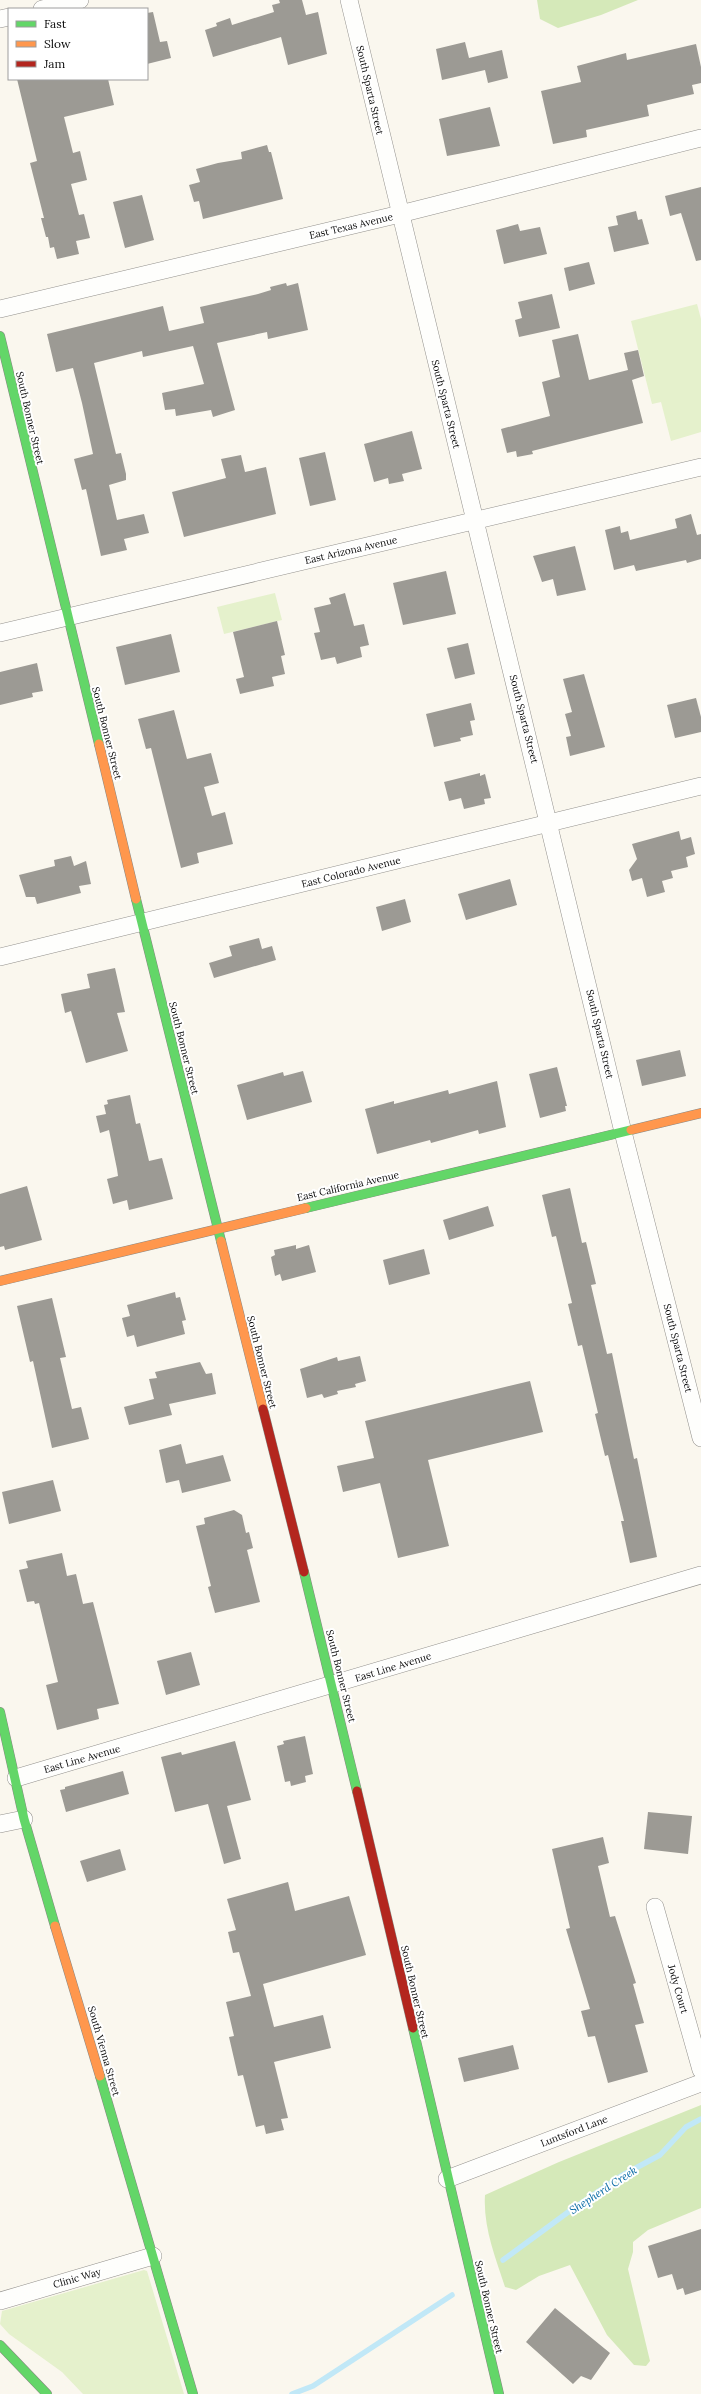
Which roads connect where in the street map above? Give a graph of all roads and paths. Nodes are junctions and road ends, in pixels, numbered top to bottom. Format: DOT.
graph roads {
  1 [pos="80,0"];
  2 [pos="349,0"];
  3 [pos="46,8"];
  4 [pos="701,138"];
  5 [pos="400,214"];
  6 [pos="0,309"];
  7 [pos="0,336"];
  8 [pos="701,467"];
  9 [pos="475,521"];
  10 [pos="67,616"];
  11 [pos="0,633"];
  12 [pos="701,786"];
  13 [pos="549,823"];
  14 [pos="142,923"];
  15 [pos="0,957"];
  16 [pos="701,1113"];
  17 [pos="623,1132"];
  18 [pos="218,1228"];
  19 [pos="0,1281"];
  20 [pos="701,1438"];
  21 [pos="701,1575"];
  22 [pos="332,1685"];
  23 [pos="0,1712"];
  24 [pos="16,1778"];
  25 [pos="24,1819"];
  26 [pos="0,1824"];
  27 [pos="655,1907"];
  28 [pos="701,2070"];
  29 [pos="701,2083"];
  30 [pos="447,2179"];
  31 [pos="154,2256"];
  32 [pos="0,2301"];
  33 [pos="0,2345"];
  34 [pos="47,2394"];
  35 [pos="193,2394"];
  36 [pos="499,2394"];
  1 -- 3 [label="street"];
  2 -- 5 [label="street, South Sparta Street"];
  4 -- 5 [label="street, East Texas Avenue"];
  5 -- 6 [label="street, East Texas Avenue"];
  5 -- 9 [label="street, South Sparta Street"];
  7 -- 10 [label="main road, South Bonner Street"];
  8 -- 9 [label="street, East Arizona Avenue"];
  9 -- 10 [label="street, East Arizona Avenue"];
  9 -- 13 [label="street, South Sparta Street"];
  10 -- 11 [label="street, East Arizona Avenue"];
  10 -- 14 [label="main road, South Bonner Street"];
  12 -- 13 [label="street, East Colorado Avenue"];
  13 -- 14 [label="street, East Colorado Avenue"];
  13 -- 17 [label="street, South Sparta Street"];
  14 -- 15 [label="street, East Colorado Avenue"];
  14 -- 18 [label="main road, South Bonner Street"];
  16 -- 17 [label="main road, East California Avenue"];
  17 -- 18 [label="main road, East California Avenue"];
  17 -- 20 [label="street, South Sparta Street"];
  18 -- 19 [label="main road, East California Avenue"];
  18 -- 22 [label="main road, South Bonner Street"];
  21 -- 22 [label="street, East Line Avenue"];
  22 -- 24 [label="street, East Line Avenue"];
  22 -- 30 [label="main road, South Bonner Street"];
  23 -- 24 [label="main road, South Vienna Street"];
  24 -- 25 [label="main road, South Vienna Street"];
  25 -- 26 [label="street"];
  25 -- 31 [label="main road, South Vienna Street"];
  27 -- 28 [label="street, Jody Court"];
  29 -- 30 [label="street, Luntsford Lane"];
  30 -- 36 [label="main road, South Bonner Street"];
  31 -- 32 [label="street, Clinic Way"];
  31 -- 35 [label="main road, South Vienna Street"];
  33 -- 34 [label="main road"];
}
